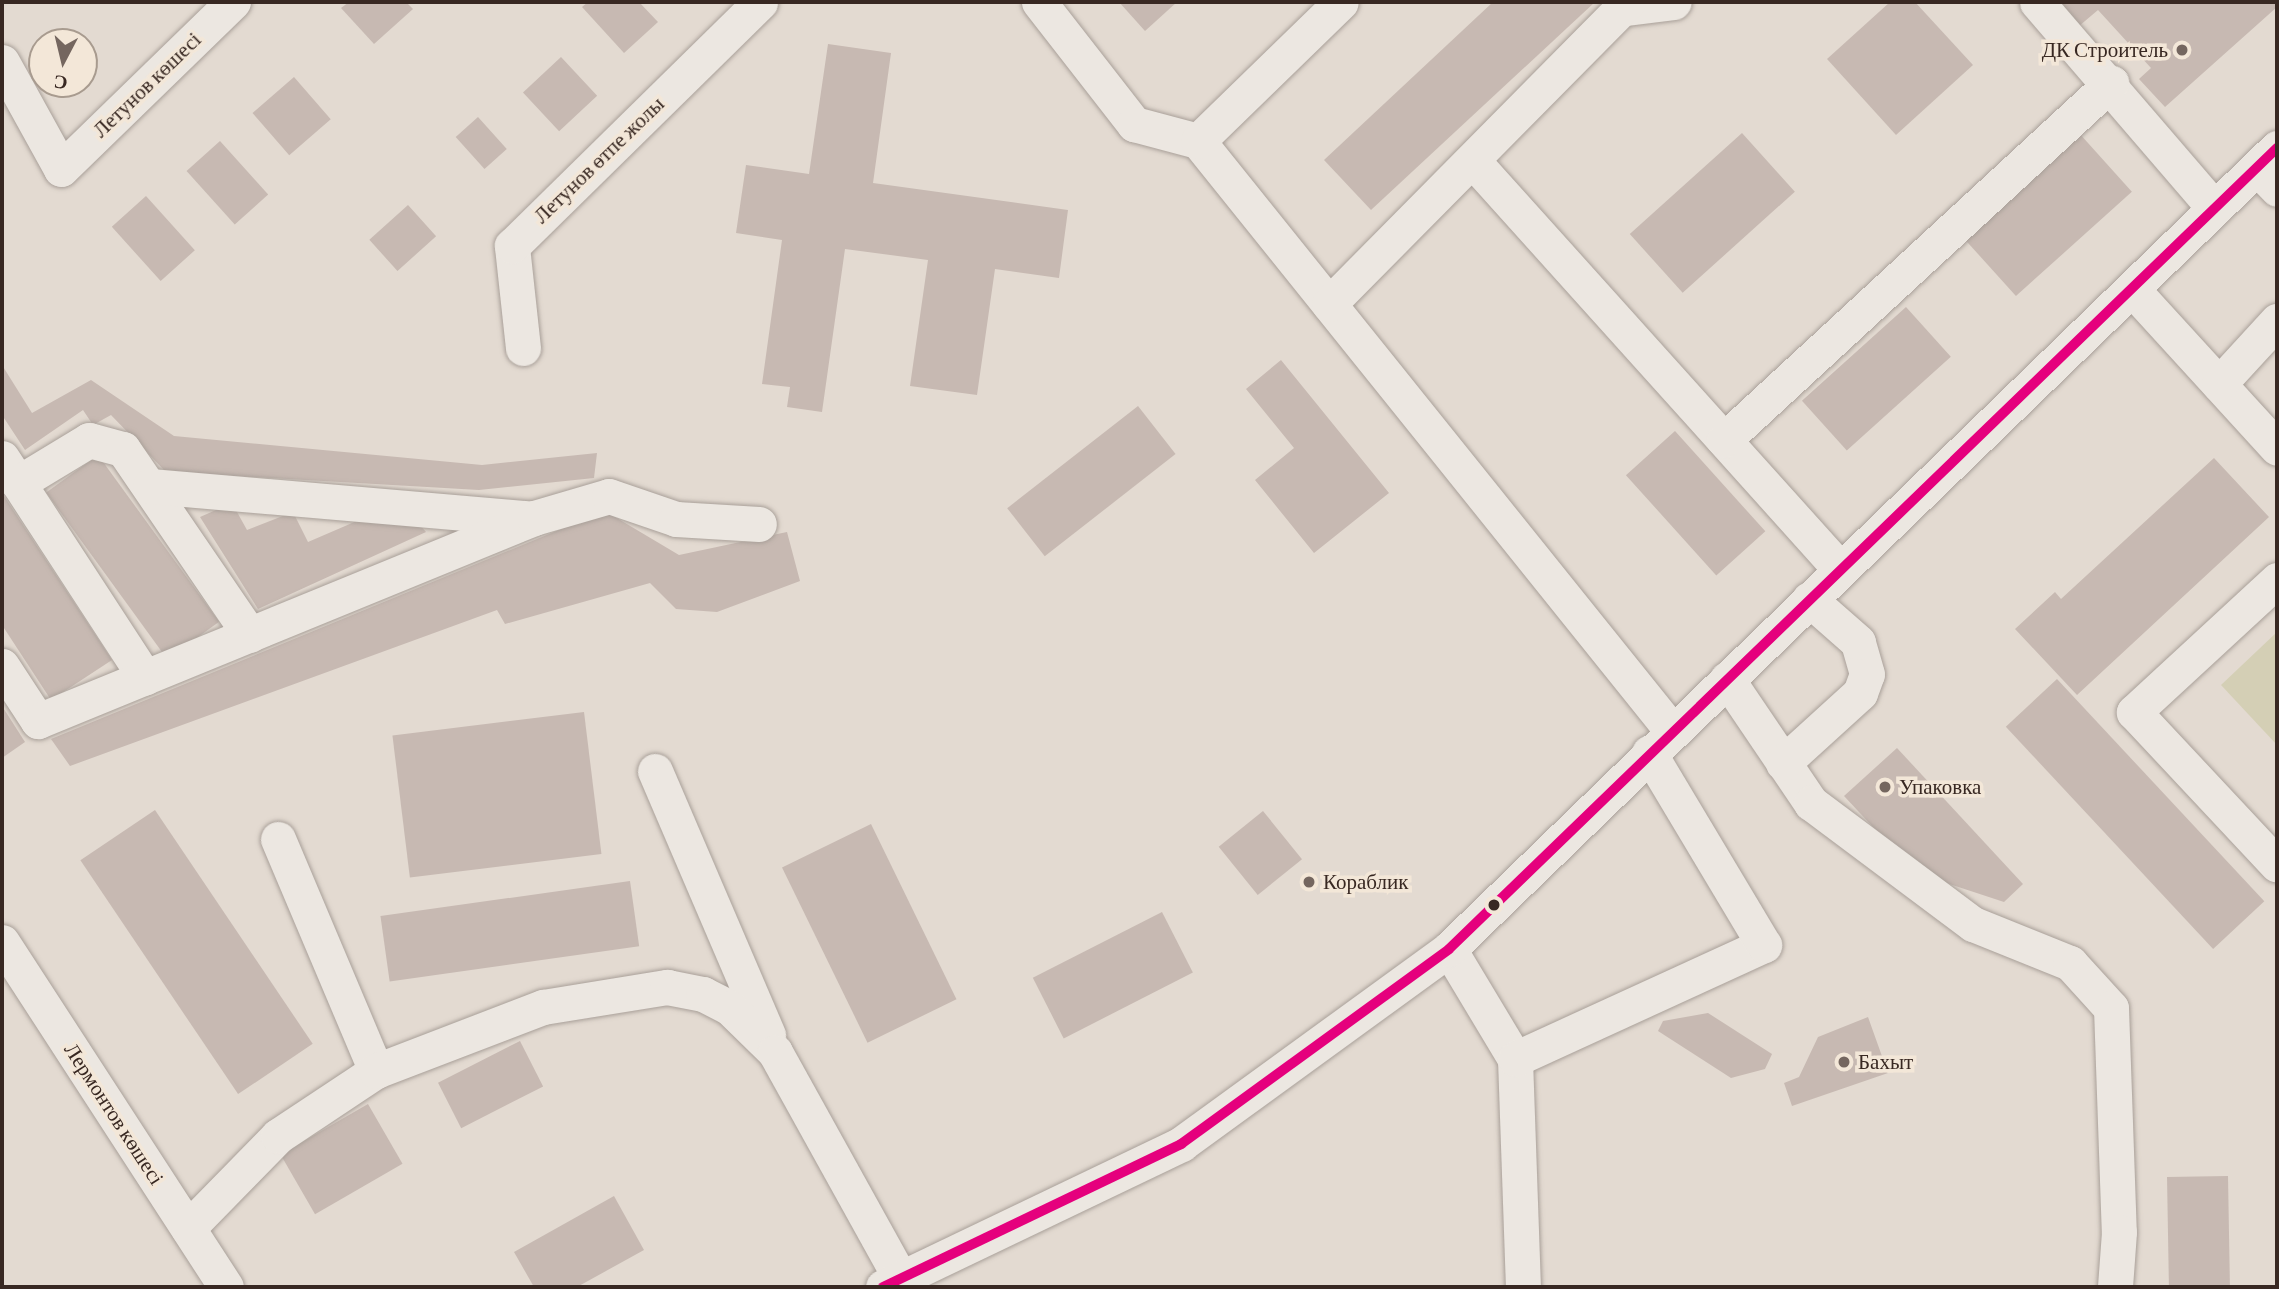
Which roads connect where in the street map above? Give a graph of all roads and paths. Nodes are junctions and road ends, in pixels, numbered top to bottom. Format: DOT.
graph roads {
  1 [pos="233,2"];
  2 [pos="760,2"];
  3 [pos="1039,2"];
  4 [pos="1341,2"];
  5 [pos="1674,2"];
  6 [pos="2037,2"];
  7 [pos="1627,5"];
  8 [pos="2,62"];
  9 [pos="2111,83"];
  10 [pos="1198,141"];
  11 [pos="1473,161"];
  12 [pos="2271,168"];
  13 [pos="2214,208"];
  14 [pos="2132,289"];
  15 [pos="1329,304"];
  16 [pos="2277,321"];
  17 [pos="523,348"];
  18 [pos="2219,384"];
  19 [pos="1724,440"];
  20 [pos="2277,448"];
  21 [pos="10,471"];
  22 [pos="150,486"];
  23 [pos="534,518"];
  24 [pos="759,524"];
  25 [pos="1840,569"];
  26 [pos="2277,580"];
  27 [pos="1809,599"];
  28 [pos="250,635"];
  29 [pos="2,666"];
  30 [pos="145,677"];
  31 [pos="1727,679"];
  32 [pos="1661,742"];
  33 [pos="1783,763"];
  34 [pos="655,771"];
  35 [pos="278,839"];
  36 [pos="2277,865"];
  37 [pos="2,942"];
  38 [pos="1449,949"];
  39 [pos="775,1052"];
  40 [pos="1515,1059"];
  41 [pos="376,1071"];
  42 [pos="188,1228"];
  43 [pos="892,1283"];
  44 [pos="226,1287"];
  45 [pos="1522,1287"];
  46 [pos="2115,1287"];
  1 -- 8 [label="street, Летунов көшесі"];
  2 -- 17 [label="street, Летунов өтпе жолы"];
  3 -- 10 [label="street"];
  4 -- 10 [label="street"];
  5 -- 7 [label="street"];
  6 -- 9 [label="street"];
  7 -- 11 [label="street"];
  9 -- 13 [label="street"];
  9 -- 19 [label="street"];
  10 -- 15 [label="street"];
  11 -- 15 [label="street"];
  11 -- 19 [label="street"];
  12 -- 13 [label="street"];
  13 -- 14 [label="street"];
  14 -- 18 [label="street"];
  14 -- 25 [label="street"];
  15 -- 32 [label="street"];
  16 -- 18 [label="street"];
  18 -- 20 [label="street"];
  19 -- 25 [label="street"];
  21 -- 22 [label="street"];
  21 -- 30 [label="street"];
  22 -- 23 [label="street"];
  22 -- 28 [label="street"];
  23 -- 24 [label="street"];
  23 -- 28 [label="street"];
  25 -- 27 [label="street"];
  26 -- 36 [label="street"];
  27 -- 31 [label="street"];
  27 -- 33 [label="street"];
  28 -- 30 [label="street"];
  29 -- 30 [label="street"];
  31 -- 32 [label="street"];
  31 -- 33 [label="street"];
  32 -- 38 [label="street"];
  32 -- 40 [label="street"];
  33 -- 46 [label="street"];
  34 -- 39 [label="street"];
  35 -- 41 [label="street"];
  37 -- 42 [label="street, Лермонтов көшесі"];
  38 -- 40 [label="street"];
  38 -- 43 [label="street"];
  39 -- 41 [label="street"];
  39 -- 43 [label="street"];
  40 -- 45 [label="street"];
  41 -- 42 [label="street"];
  42 -- 44 [label="street, Лермонтов көшесі"];
}
